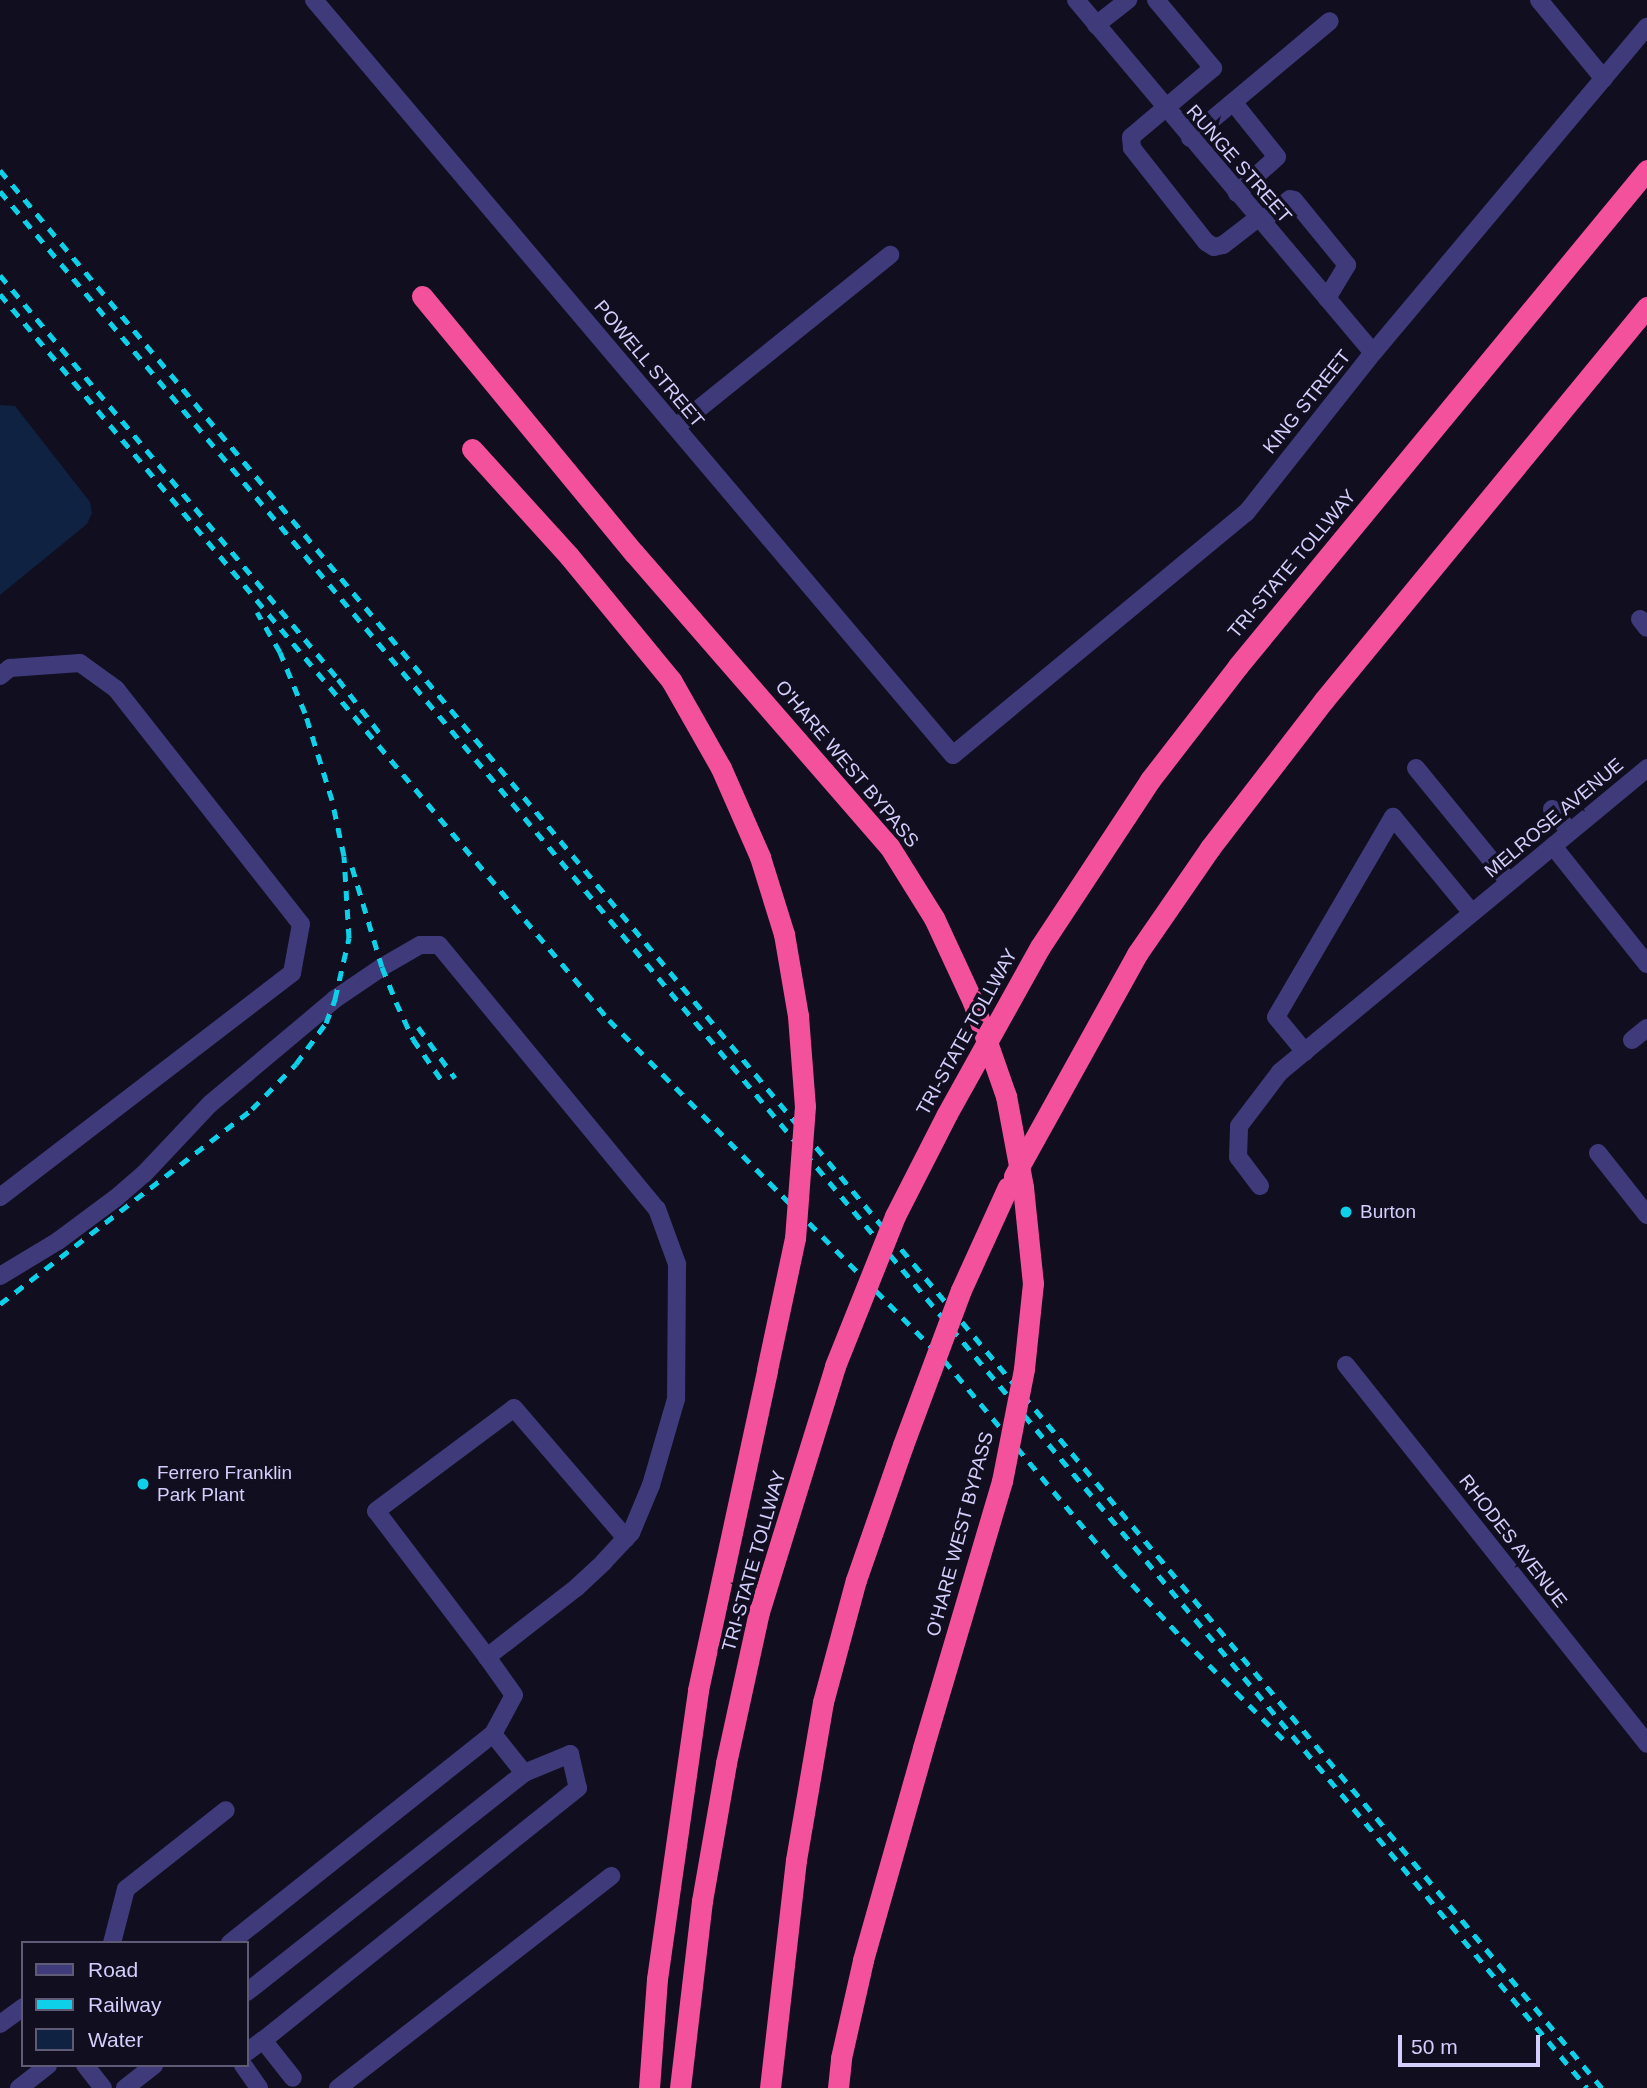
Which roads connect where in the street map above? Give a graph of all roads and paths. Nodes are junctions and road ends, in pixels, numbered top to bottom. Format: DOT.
graph roads {
  1 [pos="314,0"];
  2 [pos="1076,0"];
  3 [pos="1128,0"];
  4 [pos="1156,0"];
  5 [pos="1539,0"];
  6 [pos="1330,21"];
  7 [pos="1096,25"];
  8 [pos="1647,27"];
  9 [pos="1604,79"];
  10 [pos="1233,102"];
  11 [pos="1165,109"];
  12 [pos="1190,138"];
  13 [pos="1647,170"];
  14 [pos="1237,193"];
  15 [pos="1259,219"];
  16 [pos="890,255"];
  17 [pos="422,296"];
  18 [pos="1327,298"];
  19 [pos="1647,307"];
  20 [pos="1373,353"];
  21 [pos="676,427"];
  22 [pos="472,449"];
  23 [pos="0,676"];
  24 [pos="953,755"];
  25 [pos="1416,768"];
  26 [pos="1647,768"];
  27 [pos="1552,809"];
  28 [pos="1570,831"];
  29 [pos="1553,846"];
  30 [pos="1509,882"];
  31 [pos="1472,913"];
  32 [pos="1647,964"];
  33 [pos="1647,1028"];
  34 [pos="1632,1040"];
  35 [pos="1305,1052"];
  36 [pos="1598,1153"];
  37 [pos="1260,1186"];
  38 [pos="0,1198"];
  39 [pos="1647,1215"];
  40 [pos="0,1276"];
  41 [pos="1346,1364"];
  42 [pos="626,1538"];
  43 [pos="487,1657"];
  44 [pos="493,1734"];
  45 [pos="1647,1744"];
  46 [pos="524,1773"];
  47 [pos="226,1810"];
  48 [pos="611,1876"];
  49 [pos="113,1941"];
  50 [pos="233,1941"];
  51 [pos="248,1991"];
  52 [pos="21,2008"];
  53 [pos="0,2024"];
  54 [pos="262,2040"];
  55 [pos="248,2051"];
  56 [pos="45,2067"];
  57 [pos="87,2067"];
  58 [pos="151,2067"];
  59 [pos="244,2067"];
  60 [pos="293,2077"];
  61 [pos="19,2088"];
  62 [pos="103,2088"];
  63 [pos="125,2088"];
  64 [pos="259,2088"];
  65 [pos="338,2088"];
  66 [pos="649,2088"];
  67 [pos="680,2088"];
  68 [pos="770,2088"];
  69 [pos="838,2088"];
  1 -- 21 [label="street, POWELL STREET"];
  2 -- 7 [label="street, RUNGE STREET"];
  3 -- 7 [label="street"];
  4 -- 11 [label="street"];
  5 -- 9 [label="street"];
  6 -- 10 [label="street"];
  7 -- 11 [label="street, RUNGE STREET"];
  8 -- 9 [label="street, KING STREET"];
  9 -- 20 [label="street, KING STREET"];
  10 -- 12 [label="street"];
  10 -- 14 [label="street"];
  11 -- 12 [label="street, RUNGE STREET"];
  11 -- 15 [label="street"];
  12 -- 14 [label="street, RUNGE STREET"];
  13 -- 67 [label="highway, TRI-STATE TOLLWAY, bridge"];
  14 -- 15 [label="street, RUNGE STREET"];
  15 -- 18 [label="street, RUNGE STREET"];
  15 -- 18 [label="street"];
  16 -- 21 [label="street"];
  17 -- 69 [label="highway, O'HARE WEST BYPASS, bridge"];
  18 -- 20 [label="street, RUNGE STREET"];
  19 -- 68 [label="highway, bridge"];
  20 -- 24 [label="street, KING STREET"];
  21 -- 24 [label="street, POWELL STREET"];
  22 -- 66 [label="highway, bridge"];
  23 -- 38 [label="street"];
  25 -- 30 [label="street"];
  26 -- 28 [label="street, MELROSE AVENUE"];
  27 -- 28 [label="street"];
  28 -- 29 [label="street, MELROSE AVENUE"];
  29 -- 30 [label="street, MELROSE AVENUE"];
  29 -- 32 [label="street"];
  30 -- 31 [label="street, MELROSE AVENUE"];
  31 -- 35 [label="street, MELROSE AVENUE"];
  31 -- 35 [label="street"];
  33 -- 34 [label="street"];
  35 -- 37 [label="street, MELROSE AVENUE"];
  36 -- 39 [label="street"];
  40 -- 42 [label="street"];
  41 -- 45 [label="street, RHODES AVENUE"];
  42 -- 43 [label="street"];
  42 -- 43 [label="street"];
  43 -- 44 [label="street"];
  44 -- 46 [label="street"];
  44 -- 50 [label="street"];
  46 -- 51 [label="street"];
  46 -- 54 [label="street"];
  47 -- 49 [label="street"];
  48 -- 65 [label="street"];
  52 -- 53 [label="street"];
  54 -- 55 [label="street"];
  54 -- 60 [label="street"];
  56 -- 61 [label="street"];
  57 -- 62 [label="street"];
  58 -- 63 [label="street"];
  59 -- 64 [label="street"];
}
